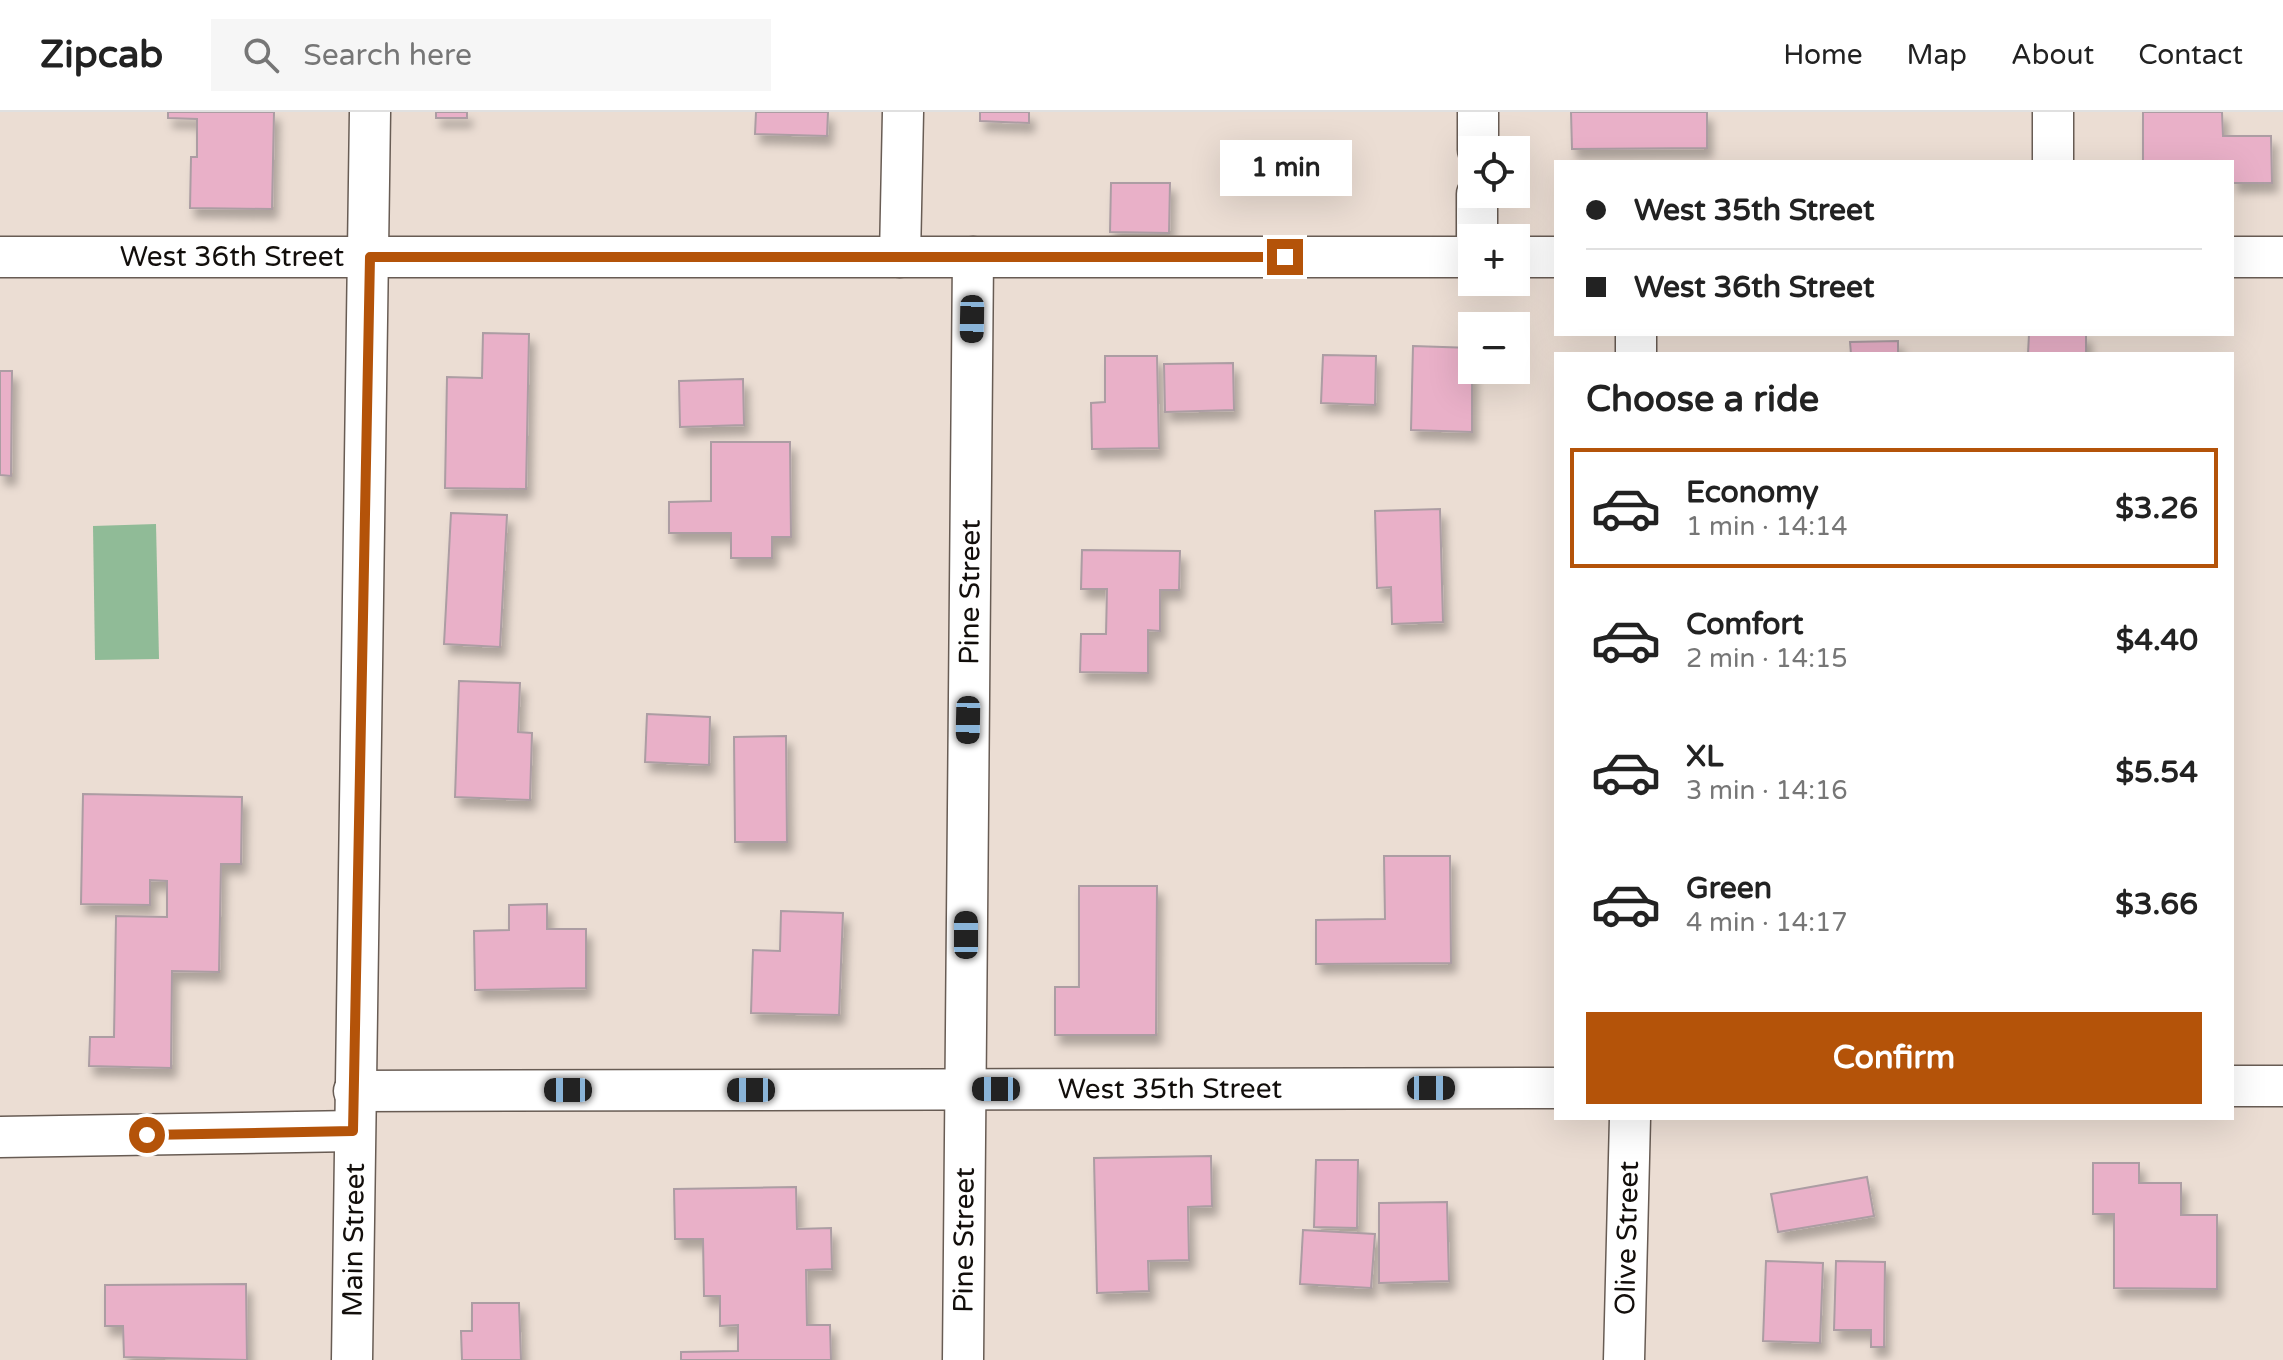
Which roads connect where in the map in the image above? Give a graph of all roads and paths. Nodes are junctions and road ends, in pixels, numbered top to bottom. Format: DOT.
graph roads {
  1 [pos="370,112"];
  2 [pos="903,112"];
  3 [pos="1478,112"];
  4 [pos="2053,112"];
  5 [pos="1478,136"];
  6 [pos="2053,160"];
  7 [pos="0,257"];
  8 [pos="370,257"];
  9 [pos="900,257"];
  10 [pos="973,257"];
  11 [pos="1458,257"];
  12 [pos="1530,257"];
  13 [pos="1554,257"];
  14 [pos="2234,257"];
  15 [pos="2283,257"];
  16 [pos="2234,1086"];
  17 [pos="2283,1086"];
  18 [pos="1554,1088"];
  19 [pos="965,1089"];
  20 [pos="354,1091"];
  21 [pos="1630,1120"];
  22 [pos="353,1131"];
  23 [pos="0,1137"];
  24 [pos="352,1360"];
  25 [pos="963,1360"];
  26 [pos="1624,1360"];
  1 -- 8 [label="street, Main Street"];
  2 -- 9 [label="street"];
  3 -- 5 [label="street"];
  4 -- 6 [label="street"];
  7 -- 8 [label="street, West 36th Street"];
  8 -- 9 [label="street, West 36th Street"];
  8 -- 20 [label="street, Main Street"];
  9 -- 10 [label="street, West 36th Street"];
  10 -- 11 [label="street, West 36th Street"];
  10 -- 19 [label="street, Pine Street"];
  12 -- 13 [label="street"];
  14 -- 15 [label="street"];
  16 -- 17 [label="street"];
  18 -- 19 [label="street, West 35th Street"];
  19 -- 20 [label="street, West 35th Street"];
  19 -- 25 [label="street, Pine Street"];
  20 -- 22 [label="street, Main Street"];
  21 -- 26 [label="street, Olive Street"];
  22 -- 23 [label="street"];
  22 -- 24 [label="street, Main Street"];
}
